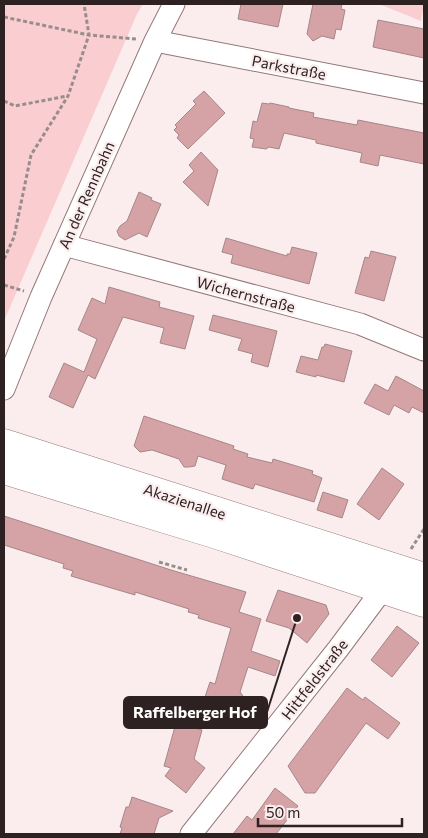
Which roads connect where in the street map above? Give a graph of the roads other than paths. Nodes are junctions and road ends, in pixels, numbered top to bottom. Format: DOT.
graph roads {
  1 [pos="174,4"];
  2 [pos="155,41"];
  3 [pos="424,93"];
  4 [pos="64,245"];
  5 [pos="424,350"];
  6 [pos="4,389"];
  7 [pos="4,443"];
  8 [pos="4,470"];
  9 [pos="424,577"];
  10 [pos="390,579"];
  11 [pos="424,603"];
  12 [pos="191,834"];
  1 -- 2 [label="street, An der Rennbahn"];
  2 -- 3 [label="street, Parkstraße"];
  2 -- 4 [label="street, An der Rennbahn"];
  4 -- 5 [label="street, Wichernstraße"];
  4 -- 6 [label="street, An der Rennbahn"];
  7 -- 10 [label="main road, Akazienallee"];
  8 -- 10 [label="main road, Akazienallee"];
  9 -- 10 [label="main road, Akazienallee"];
  10 -- 11 [label="main road, Akazienallee"];
  10 -- 12 [label="street, Hittfeldstraße"];
}
